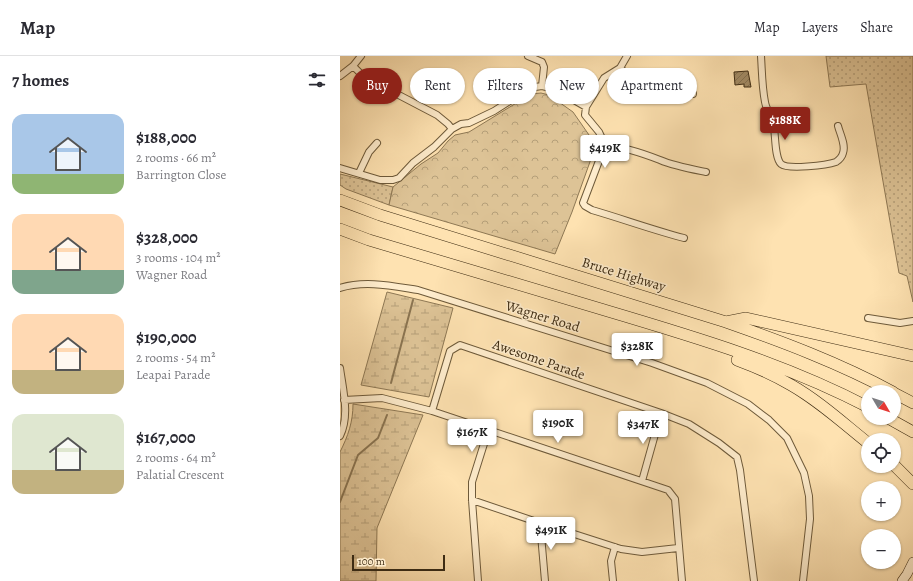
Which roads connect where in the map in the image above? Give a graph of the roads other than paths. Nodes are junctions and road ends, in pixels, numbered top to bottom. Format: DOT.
graph roads {
  1 [pos="361,56"];
  2 [pos="528,56"];
  3 [pos="627,56"];
  4 [pos="760,56"];
  5 [pos="353,66"];
  6 [pos="620,68"];
  7 [pos="340,76"];
  8 [pos="607,76"];
  9 [pos="542,86"];
  10 [pos="586,107"];
  11 [pos="838,126"];
  12 [pos="452,129"];
  13 [pos="377,143"];
  14 [pos="605,145"];
  15 [pos="340,168"];
  16 [pos="706,172"];
  17 [pos="359,173"];
  18 [pos="340,200"];
  19 [pos="340,229"];
  20 [pos="684,238"];
  21 [pos="340,288"];
  22 [pos="868,318"];
  23 [pos="913,321"];
  24 [pos="726,322"];
  25 [pos="678,331"];
  26 [pos="913,356"];
  27 [pos="340,368"];
  28 [pos="879,385"];
  29 [pos="901,396"];
  30 [pos="344,400"];
  31 [pos="913,403"];
  32 [pos="861,404"];
  33 [pos="432,411"];
  34 [pos="660,413"];
  35 [pos="900,425"];
  36 [pos="488,431"];
  37 [pos="913,432"];
  38 [pos="340,436"];
  39 [pos="861,437"];
  40 [pos="901,472"];
  41 [pos="642,481"];
  42 [pos="913,484"];
  43 [pos="472,500"];
  44 [pos="540,523"];
  45 [pos="615,547"];
  46 [pos="678,548"];
  47 [pos="913,562"];
  48 [pos="907,575"];
  49 [pos="478,581"];
  50 [pos="545,581"];
  51 [pos="613,581"];
  52 [pos="682,581"];
  53 [pos="754,581"];
  54 [pos="803,581"];
  1 -- 5 [label="street"];
  2 -- 9 [label="street"];
  3 -- 6 [label="street"];
  4 -- 11 [label="street"];
  5 -- 7 [label="street"];
  5 -- 12 [label="street"];
  8 -- 10 [label="street"];
  9 -- 10 [label="street"];
  9 -- 12 [label="street"];
  10 -- 14 [label="street"];
  12 -- 17 [label="street"];
  13 -- 17 [label="street"];
  14 -- 16 [label="street"];
  14 -- 20 [label="street"];
  15 -- 17 [label="street"];
  18 -- 24 [label="highway, Bruce Highway"];
  19 -- 25 [label="highway"];
  21 -- 54 [label="street, Wagner Road"];
  22 -- 23 [label="street"];
  24 -- 26 [label="highway"];
  24 -- 28 [label="highway, Bruce Highway"];
  25 -- 32 [label="highway"];
  25 -- 39 [label="highway"];
  27 -- 30 [label="street"];
  29 -- 31 [label="highway, Bruce Highway"];
  30 -- 33 [label="street"];
  30 -- 38 [label="street"];
  33 -- 34 [label="street, Awesome Parade"];
  33 -- 36 [label="street"];
  34 -- 41 [label="street"];
  34 -- 53 [label="street, Awesome Parade"];
  35 -- 37 [label="highway"];
  36 -- 41 [label="street"];
  36 -- 43 [label="street"];
  40 -- 42 [label="highway"];
  41 -- 46 [label="street"];
  43 -- 44 [label="street"];
  43 -- 49 [label="street"];
  44 -- 45 [label="street"];
  44 -- 50 [label="street"];
  45 -- 46 [label="street"];
  45 -- 51 [label="street"];
  46 -- 52 [label="street"];
  47 -- 48 [label="main road"];
}
